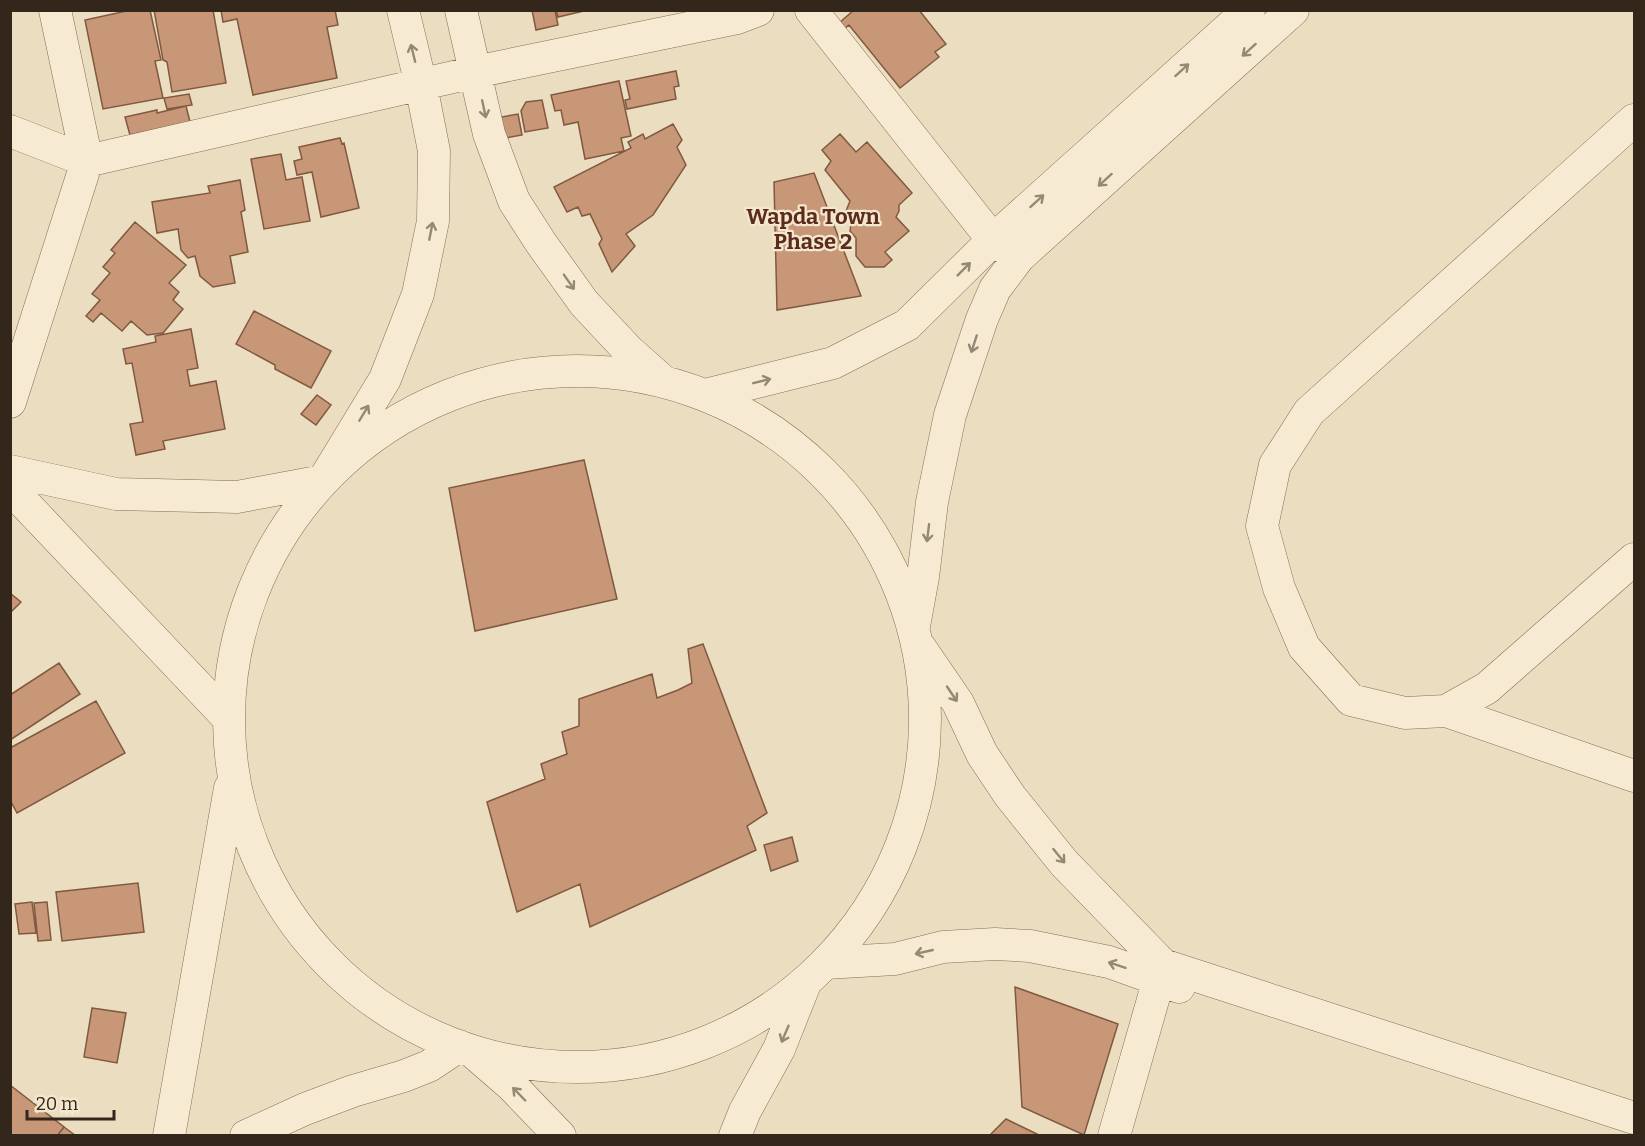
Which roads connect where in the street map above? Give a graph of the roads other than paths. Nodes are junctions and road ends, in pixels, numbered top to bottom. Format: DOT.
graph roads {
  1 [pos="55,10"];
  2 [pos="403,10"];
  3 [pos="462,10"];
  4 [pos="758,10"];
  5 [pos="811,10"];
  6 [pos="1249,10"];
  7 [pos="1293,10"];
  8 [pos="475,72"];
  9 [pos="421,85"];
  10 [pos="1635,120"];
  11 [pos="10,131"];
  12 [pos="87,161"];
  13 [pos="993,240"];
  14 [pos="1019,257"];
  15 [pos="664,382"];
  16 [pos="705,395"];
  17 [pos="10,402"];
  18 [pos="10,471"];
  19 [pos="323,481"];
  20 [pos="10,488"];
  21 [pos="1635,559"];
  22 [pos="916,637"];
  23 [pos="1446,711"];
  24 [pos="228,718"];
  25 [pos="232,775"];
  26 [pos="1635,776"];
  27 [pos="815,971"];
  28 [pos="1161,973"];
  29 [pos="465,1048"];
  30 [pos="1635,1118"];
  31 [pos="169,1136"];
  32 [pos="246,1136"];
  33 [pos="560,1136"];
  34 [pos="735,1136"];
  35 [pos="1114,1136"];
  36 [pos="1630,1136"];
  1 -- 12 [label="street"];
  9 -- 2 [label="street, one-way"];
  3 -- 8 [label="street"];
  4 -- 8 [label="street"];
  5 -- 13 [label="street"];
  13 -- 6 [label="street, one-way"];
  7 -- 14 [label="street, one-way"];
  8 -- 9 [label="street"];
  8 -- 15 [label="street, one-way"];
  9 -- 12 [label="street"];
  19 -- 9 [label="street, one-way"];
  10 -- 23 [label="street"];
  11 -- 12 [label="street"];
  12 -- 17 [label="street"];
  13 -- 14 [label="street"];
  16 -- 13 [label="street, one-way"];
  14 -- 22 [label="street, one-way"];
  15 -- 16 [label="street"];
  15 -- 19 [label="street"];
  16 -- 22 [label="street"];
  18 -- 19 [label="street"];
  19 -- 24 [label="street"];
  20 -- 24 [label="street"];
  21 -- 23 [label="street"];
  22 -- 27 [label="street"];
  22 -- 28 [label="street, one-way"];
  23 -- 26 [label="street"];
  24 -- 25 [label="street"];
  25 -- 29 [label="street"];
  25 -- 31 [label="street"];
  28 -- 27 [label="street, one-way"];
  27 -- 29 [label="street"];
  27 -- 34 [label="street, one-way"];
  28 -- 30 [label="street"];
  28 -- 35 [label="street"];
  28 -- 36 [label="street"];
  29 -- 32 [label="street"];
  33 -- 29 [label="street, one-way"];
}
